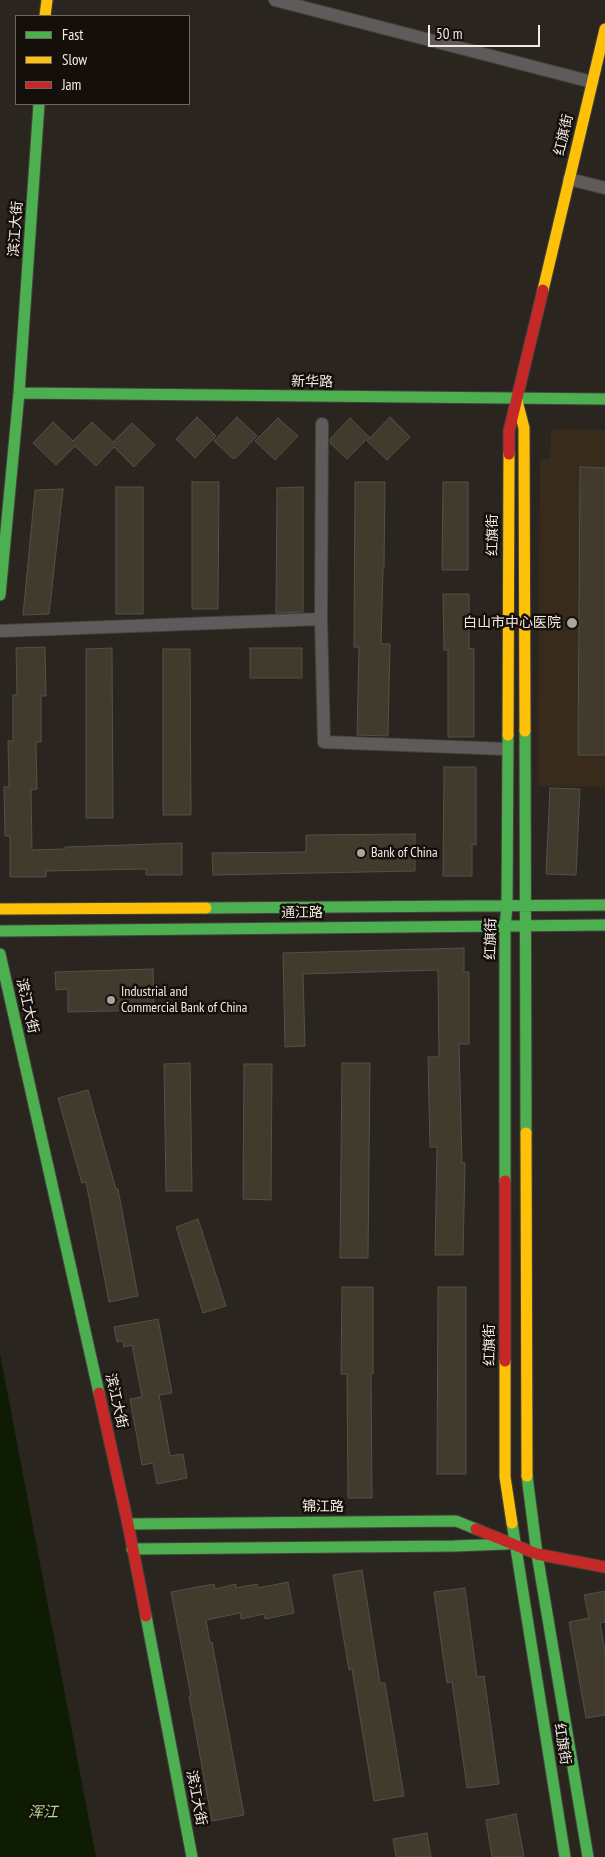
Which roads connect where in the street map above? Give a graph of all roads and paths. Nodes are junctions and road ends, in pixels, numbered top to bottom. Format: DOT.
graph roads {
  1 [pos="46,0"];
  2 [pos="276,0"];
  3 [pos="45,15"];
  4 [pos="605,29"];
  5 [pos="603,48"];
  6 [pos="592,82"];
  7 [pos="39,105"];
  8 [pos="569,179"];
  9 [pos="605,188"];
  10 [pos="19,393"];
  11 [pos="517,399"];
  12 [pos="605,400"];
  13 [pos="322,424"];
  14 [pos="0,596"];
  15 [pos="321,619"];
  16 [pos="0,631"];
  17 [pos="506,749"];
  18 [pos="507,906"];
  19 [pos="605,906"];
  20 [pos="525,907"];
  21 [pos="0,908"];
  22 [pos="605,925"];
  23 [pos="525,926"];
  24 [pos="505,927"];
  25 [pos="0,931"];
  26 [pos="0,954"];
  27 [pos="128,1524"];
  28 [pos="515,1544"];
  29 [pos="132,1549"];
  30 [pos="537,1554"];
  31 [pos="605,1567"];
  32 [pos="192,1857"];
  33 [pos="565,1857"];
  34 [pos="588,1857"];
  1 -- 3 [label="main road"];
  2 -- 6 [label="street"];
  4 -- 5 [label="main road, 红旗街"];
  5 -- 6 [label="main road, 红旗街"];
  6 -- 8 [label="main road, 红旗街"];
  7 -- 10 [label="main road, 滨江大街"];
  8 -- 9 [label="street"];
  8 -- 11 [label="main road, 红旗街"];
  10 -- 11 [label="main road, 新华路"];
  10 -- 14 [label="main road, 滨江大街"];
  11 -- 12 [label="main road, 新华路"];
  11 -- 17 [label="main road, 红旗街"];
  11 -- 20 [label="main road"];
  13 -- 15 [label="street"];
  15 -- 16 [label="street"];
  15 -- 17 [label="street"];
  17 -- 18 [label="main road, 红旗街"];
  18 -- 20 [label="main road, 通江路"];
  18 -- 21 [label="main road, 通江路"];
  18 -- 24 [label="main road, 红旗街"];
  19 -- 20 [label="main road, 通江路"];
  20 -- 23 [label="main road"];
  22 -- 23 [label="main road, 通江路"];
  23 -- 24 [label="main road, 通江路"];
  23 -- 30 [label="main road"];
  24 -- 25 [label="main road, 通江路"];
  24 -- 28 [label="main road, 红旗街"];
  26 -- 27 [label="main road, 滨江大街"];
  27 -- 28 [label="main road, 锦江路"];
  27 -- 29 [label="main road, 滨江大街"];
  28 -- 29 [label="main road, 锦江路"];
  28 -- 30 [label="main road, 锦江路"];
  28 -- 33 [label="main road, 红旗街"];
  29 -- 32 [label="main road, 滨江大街"];
  30 -- 31 [label="main road, 锦江路"];
  30 -- 34 [label="main road"];
}
